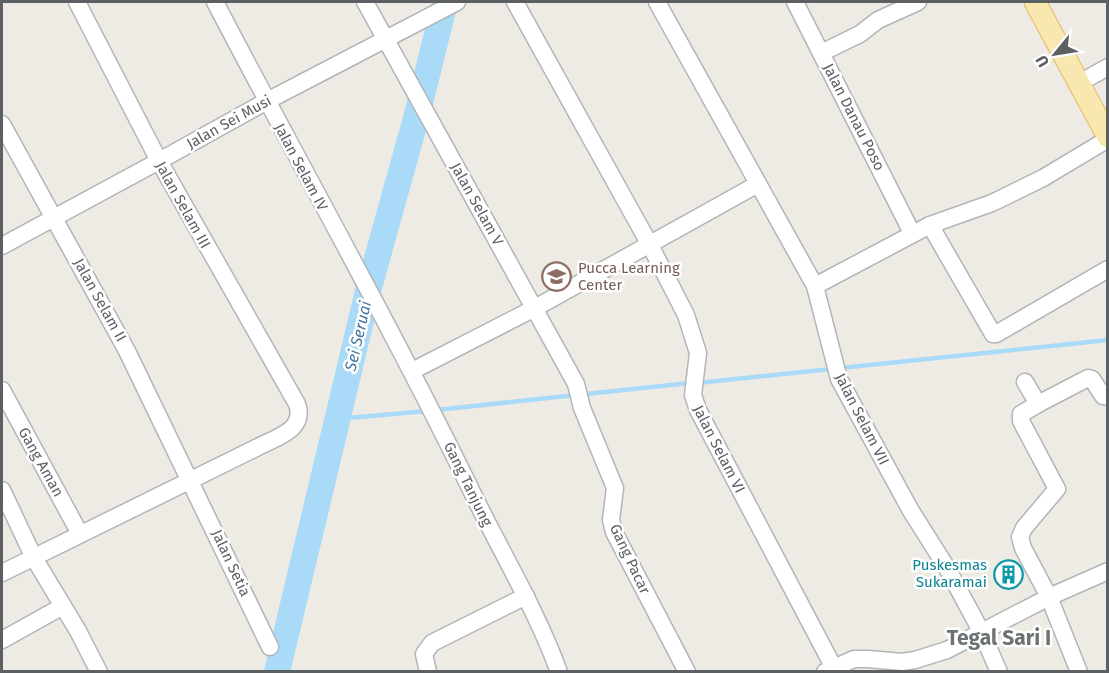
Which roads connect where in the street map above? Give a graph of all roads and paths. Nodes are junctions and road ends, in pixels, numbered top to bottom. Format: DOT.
graph roads {
  1 [pos="76,2"];
  2 [pos="215,2"];
  3 [pos="365,2"];
  4 [pos="515,2"];
  5 [pos="657,2"];
  6 [pos="795,2"];
  7 [pos="918,2"];
  8 [pos="1035,2"];
  9 [pos="1050,2"];
  10 [pos="453,4"];
  11 [pos="386,39"];
  12 [pos="821,53"];
  13 [pos="1099,72"];
  14 [pos="267,101"];
  15 [pos="1107,111"];
  16 [pos="2,124"];
  17 [pos="1107,138"];
  18 [pos="159,161"];
  19 [pos="758,184"];
  20 [pos="55,218"];
  21 [pos="930,225"];
  22 [pos="912,233"];
  23 [pos="650,245"];
  24 [pos="2,246"];
  25 [pos="1107,268"];
  26 [pos="815,286"];
  27 [pos="372,299"];
  28 [pos="535,308"];
  29 [pos="412,371"];
  30 [pos="1025,382"];
  31 [pos="2,390"];
  32 [pos="1107,397"];
  33 [pos="1038,404"];
  34 [pos="582,408"];
  35 [pos="191,480"];
  36 [pos="2,490"];
  37 [pos="80,534"];
  38 [pos="34,558"];
  39 [pos="1107,571"];
  40 [pos="2,573"];
  41 [pos="526,596"];
  42 [pos="1049,597"];
  43 [pos="63,606"];
  44 [pos="982,633"];
  45 [pos="2,640"];
  46 [pos="270,646"];
  47 [pos="892,667"];
  48 [pos="830,670"];
  49 [pos="99,672"];
  50 [pos="429,672"];
  51 [pos="559,672"];
  52 [pos="687,672"];
  53 [pos="999,672"];
  54 [pos="1079,672"];
  1 -- 18 [label="street, Jalan Selam III"];
  2 -- 14 [label="street, Jalan Selam IV"];
  3 -- 11 [label="street, Jalan Selam V"];
  4 -- 23 [label="street, Jalan Selam VI"];
  5 -- 19 [label="street, Jalan Selam VII"];
  6 -- 12 [label="street, Jalan Danau Poso"];
  7 -- 12 [label="street"];
  8 -- 17 [label="main road"];
  9 -- 13 [label="main road"];
  10 -- 11 [label="street, Jalan Sei Musi"];
  11 -- 14 [label="street, Jalan Sei Musi"];
  11 -- 28 [label="street, Jalan Selam V"];
  12 -- 22 [label="street, Jalan Danau Poso"];
  13 -- 15 [label="main road"];
  14 -- 18 [label="street, Jalan Sei Musi"];
  14 -- 27 [label="street, Jalan Selam IV"];
  16 -- 20 [label="street, Jalan Selam II"];
  17 -- 21 [label="street"];
  18 -- 20 [label="street, Jalan Sei Musi"];
  18 -- 35 [label="street, Jalan Selam III"];
  19 -- 23 [label="street"];
  19 -- 26 [label="street, Jalan Selam VII"];
  20 -- 24 [label="street, Jalan Sei Musi"];
  20 -- 35 [label="street, Jalan Selam II"];
  21 -- 22 [label="street"];
  21 -- 25 [label="street"];
  22 -- 26 [label="street"];
  23 -- 28 [label="street"];
  23 -- 48 [label="street, Jalan Selam VI"];
  26 -- 44 [label="street, Jalan Selam VII"];
  27 -- 29 [label="street, Gang Tanjung"];
  28 -- 29 [label="street"];
  28 -- 34 [label="street, Jalan Selam V"];
  29 -- 41 [label="street, Gang Tanjung"];
  30 -- 33 [label="street"];
  31 -- 37 [label="street, Gang Aman"];
  32 -- 33 [label="street"];
  33 -- 42 [label="street"];
  34 -- 52 [label="street, Gang Pacar"];
  35 -- 37 [label="street"];
  35 -- 46 [label="street, Jalan Setia"];
  36 -- 38 [label="street"];
  37 -- 38 [label="street"];
  38 -- 40 [label="street"];
  38 -- 43 [label="street"];
  39 -- 42 [label="street"];
  41 -- 50 [label="street"];
  41 -- 51 [label="street, Gang Tanjung"];
  42 -- 44 [label="street"];
  42 -- 54 [label="street"];
  43 -- 45 [label="street"];
  43 -- 49 [label="street"];
  44 -- 47 [label="street"];
  44 -- 53 [label="street, Jalan Selam VII"];
  47 -- 48 [label="street"];
}
